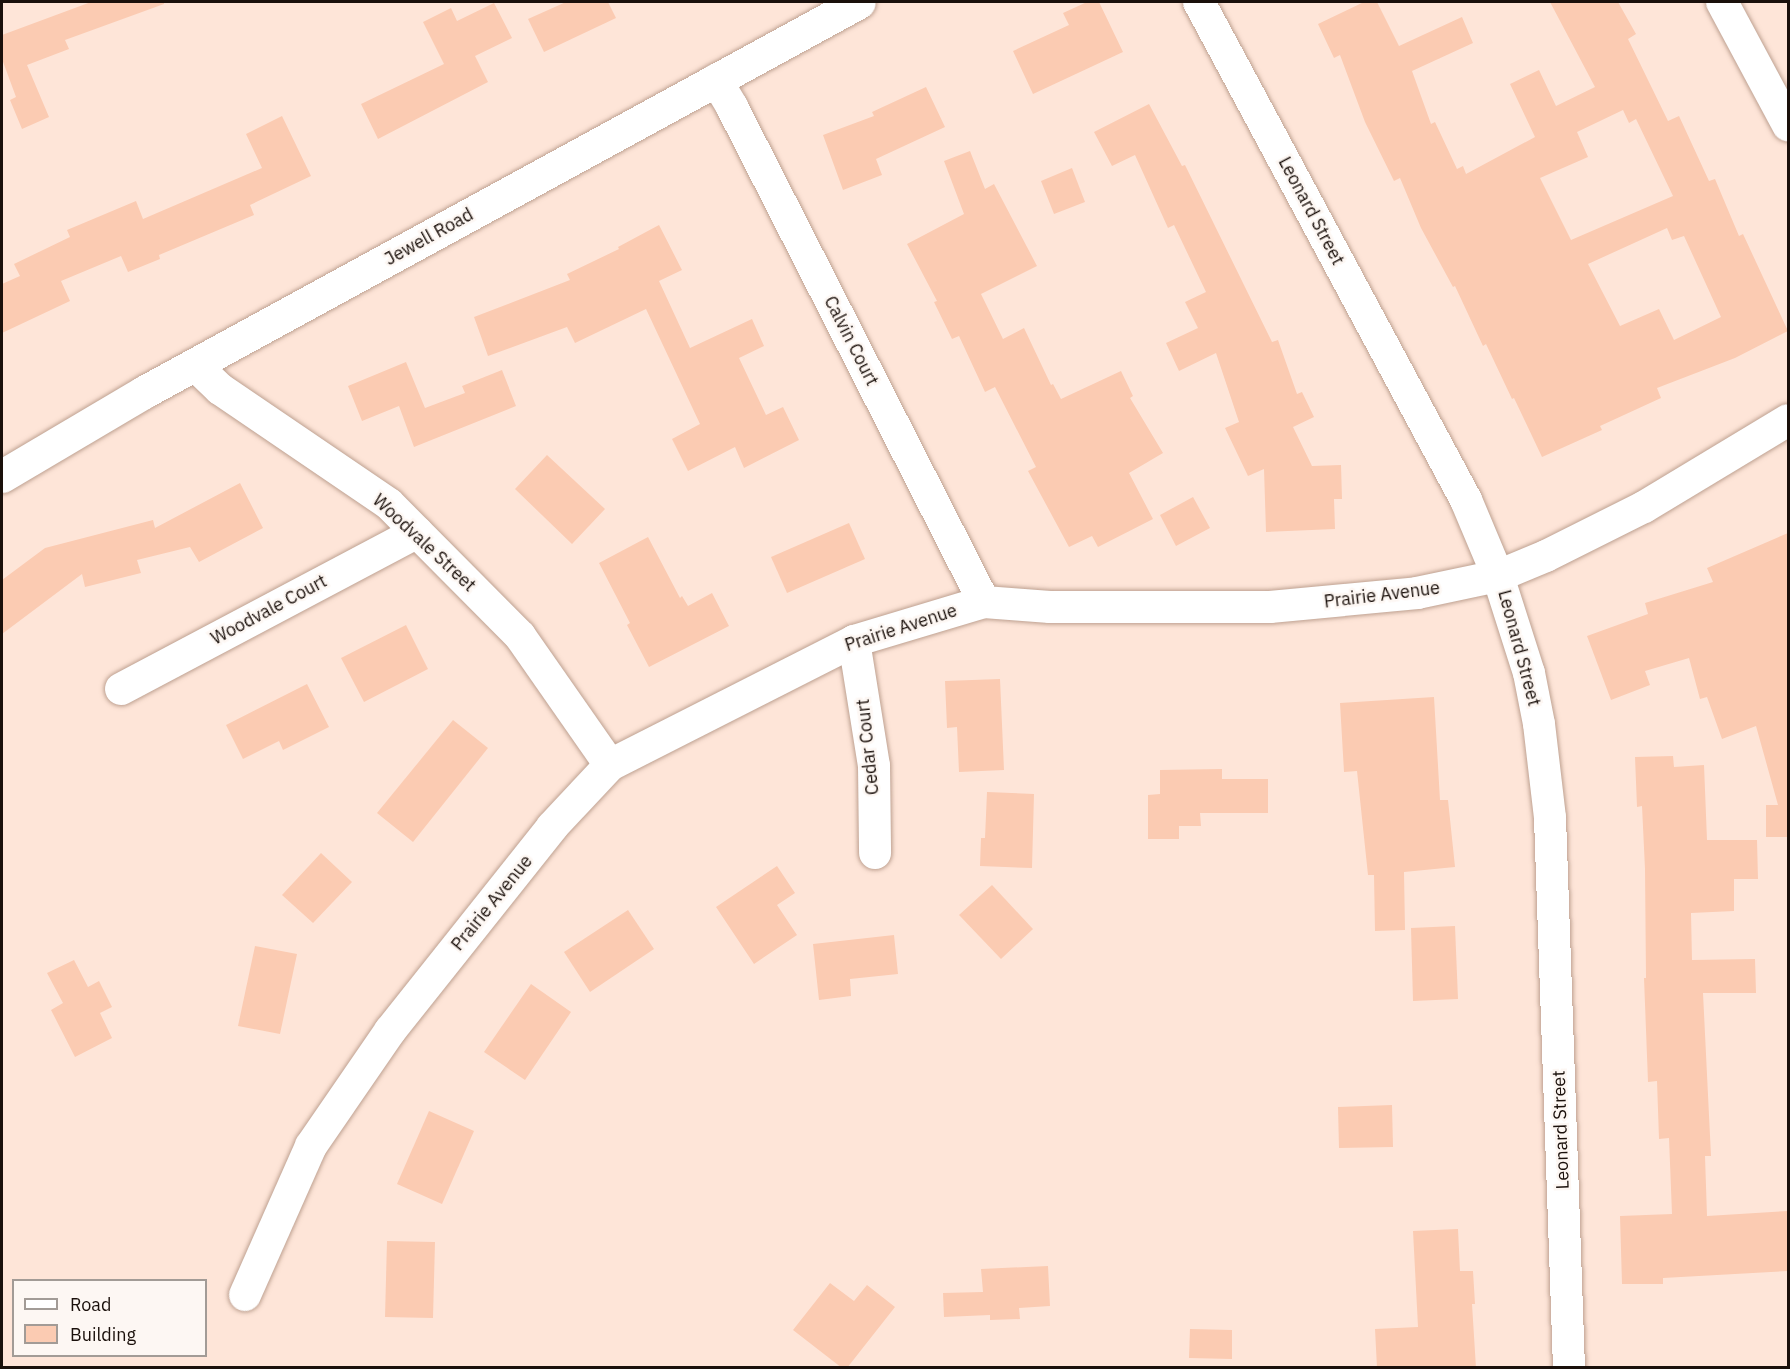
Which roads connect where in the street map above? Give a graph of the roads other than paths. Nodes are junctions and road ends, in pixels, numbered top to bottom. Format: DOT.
graph roads {
  1 [pos="859,2"];
  2 [pos="1199,2"];
  3 [pos="1722,2"];
  4 [pos="716,80"];
  5 [pos="1788,125"];
  6 [pos="195,365"];
  7 [pos="1788,420"];
  8 [pos="2,476"];
  9 [pos="417,532"];
  10 [pos="1498,576"];
  11 [pos="984,602"];
  12 [pos="854,640"];
  13 [pos="121,688"];
  14 [pos="610,765"];
  15 [pos="875,853"];
  16 [pos="245,1295"];
  17 [pos="1569,1368"];
  1 -- 4 [label="street, Jewell Road"];
  2 -- 10 [label="street, Leonard Street"];
  3 -- 5 [label="street"];
  4 -- 6 [label="street, Jewell Road"];
  4 -- 11 [label="street, Calvin Court"];
  6 -- 8 [label="street, Jewell Road"];
  6 -- 9 [label="street, Woodvale Street"];
  7 -- 10 [label="street, Prairie Avenue"];
  9 -- 13 [label="street, Woodvale Court"];
  9 -- 14 [label="street, Woodvale Street"];
  10 -- 11 [label="street, Prairie Avenue"];
  10 -- 17 [label="street, Leonard Street"];
  11 -- 12 [label="street, Prairie Avenue"];
  12 -- 14 [label="street, Prairie Avenue"];
  12 -- 15 [label="street, Cedar Court"];
  14 -- 16 [label="street, Prairie Avenue"];
}
